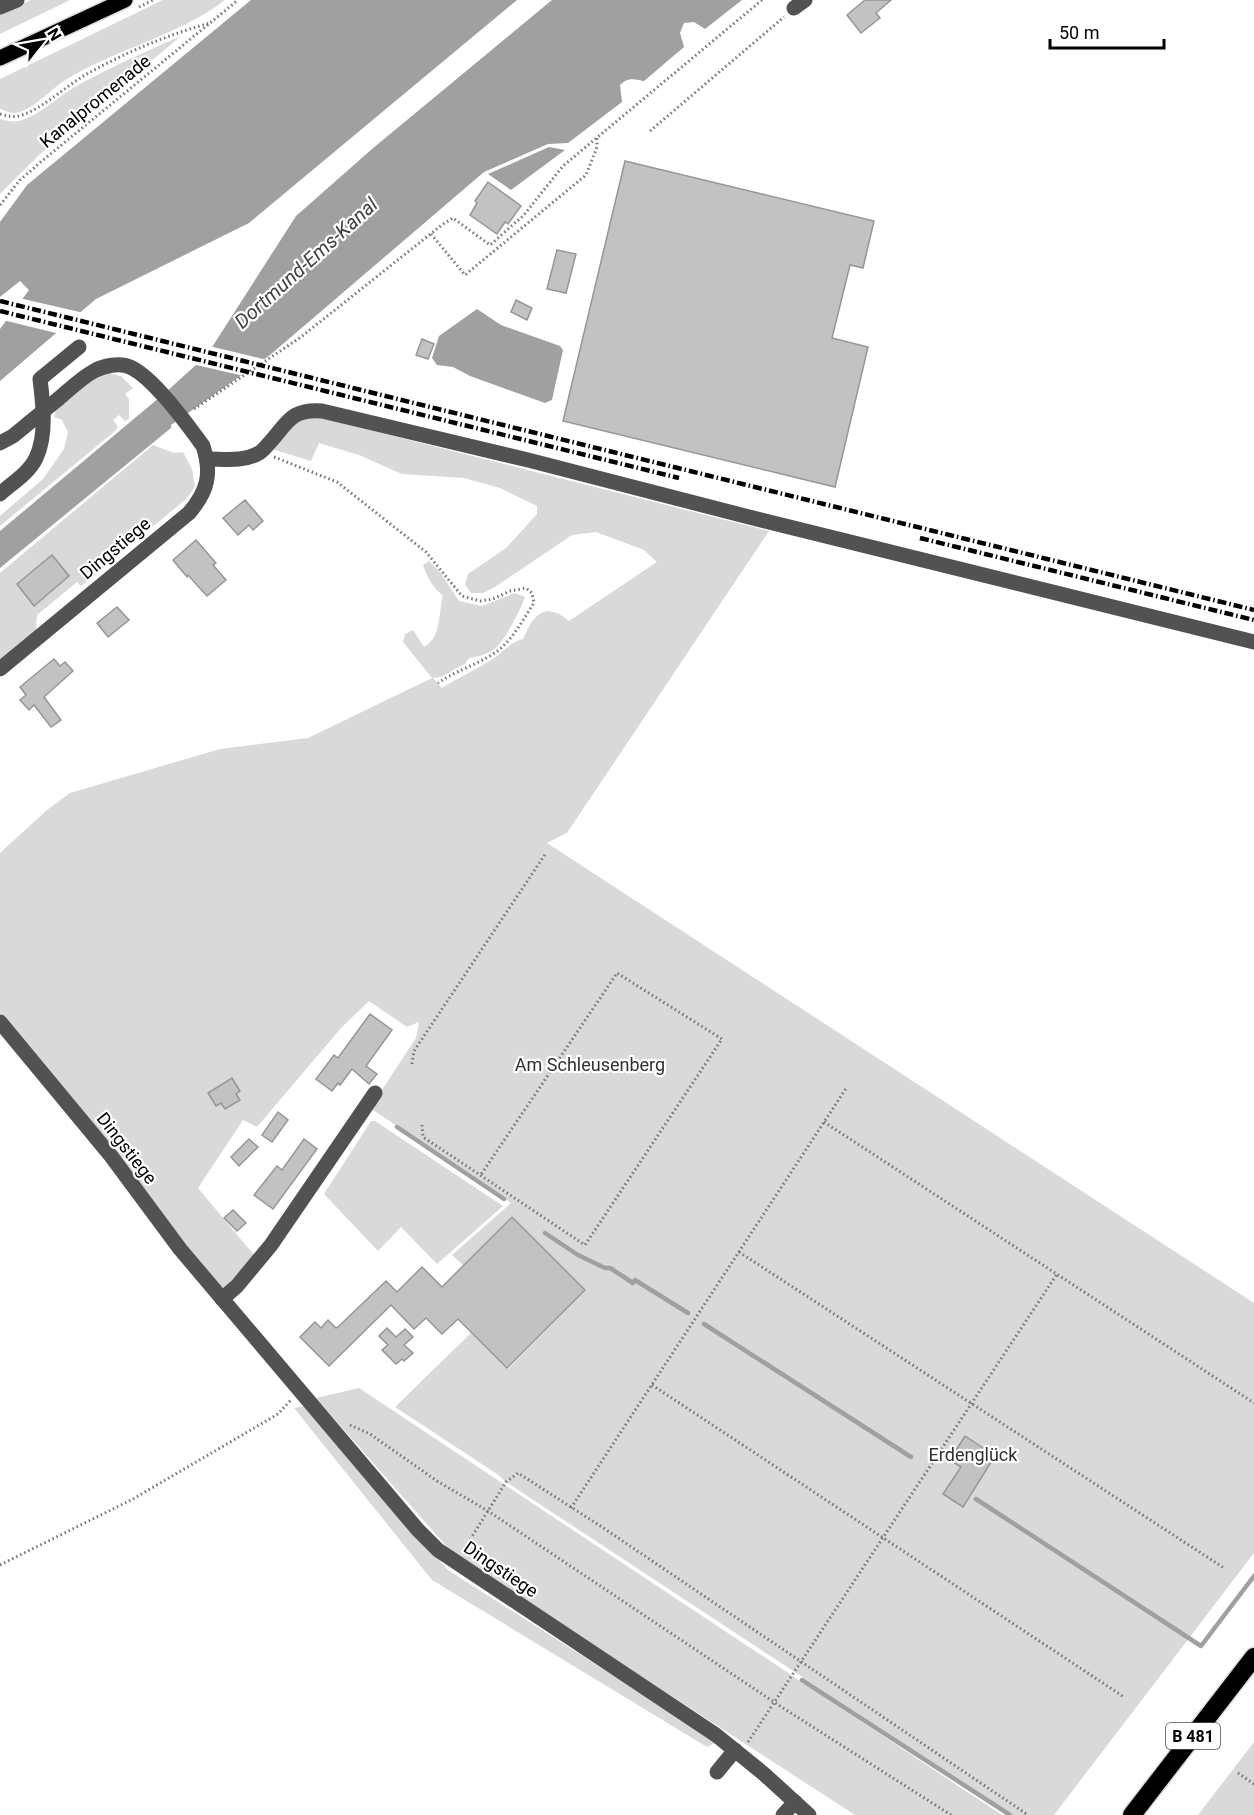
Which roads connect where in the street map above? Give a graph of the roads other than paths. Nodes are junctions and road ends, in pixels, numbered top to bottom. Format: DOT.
graph roads {
  1 [pos="17,0"];
  2 [pos="125,0"];
  3 [pos="0,7"];
  4 [pos="0,58"];
  5 [pos="79,347"];
  6 [pos="0,443"];
  7 [pos="208,459"];
  8 [pos="0,494"];
  9 [pos="1254,642"];
  10 [pos="0,669"];
  11 [pos="0,1022"];
  12 [pos="375,1093"];
  13 [pos="222,1299"];
  14 [pos="1254,1657"];
  15 [pos="737,1752"];
  16 [pos="717,1772"];
  17 [pos="795,1802"];
  18 [pos="783,1815"];
  19 [pos="809,1815"];
  20 [pos="1132,1815"];
  1 -- 3 [label="street"];
  2 -- 4 [label="main road"];
  5 -- 8 [label="street"];
  6 -- 7 [label="street, bridge"];
  7 -- 9 [label="street"];
  7 -- 10 [label="street, Dingstiege"];
  11 -- 13 [label="street, Dingstiege"];
  12 -- 13 [label="street"];
  13 -- 15 [label="street, Dingstiege"];
  14 -- 20 [label="highway, B 481"];
  15 -- 16 [label="street"];
  15 -- 17 [label="street, Dingstiege"];
  17 -- 18 [label="street"];
  17 -- 19 [label="street, Dingstiege"];
}
